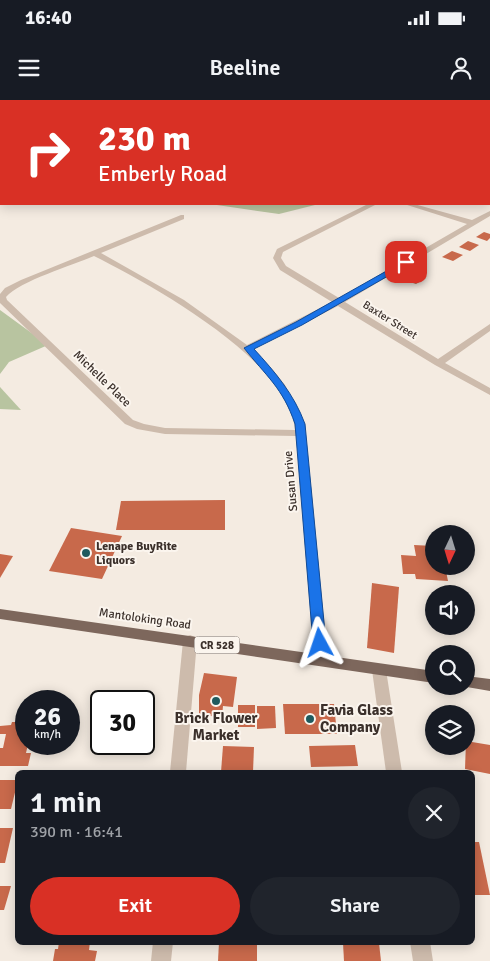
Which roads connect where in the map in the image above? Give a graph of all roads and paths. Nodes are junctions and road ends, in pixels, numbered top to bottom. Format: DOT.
graph roads {
  1 [pos="371,205"];
  2 [pos="410,205"];
  3 [pos="490,213"];
  4 [pos="182,217"];
  5 [pos="473,223"];
  6 [pos="95,253"];
  7 [pos="339,302"];
  8 [pos="490,327"];
  9 [pos="248,348"];
  10 [pos="438,363"];
  11 [pos="490,392"];
  12 [pos="301,433"];
  13 [pos="0,614"];
  14 [pos="190,641"];
  15 [pos="322,660"];
  16 [pos="379,670"];
  17 [pos="425,677"];
  18 [pos="475,684"];
  19 [pos="490,686"];
  20 [pos="178,770"];
  21 [pos="394,770"];
  22 [pos="163,945"];
  23 [pos="420,945"];
  24 [pos="161,961"];
  25 [pos="423,961"];
  1 -- 7 [label="street, Baxter Street"];
  2 -- 5 [label="street"];
  3 -- 5 [label="street"];
  4 -- 6 [label="street"];
  5 -- 7 [label="street"];
  6 -- 9 [label="street, Susan Drive"];
  6 -- 12 [label="street, Michelle Place"];
  7 -- 9 [label="street"];
  7 -- 10 [label="street, Baxter Street"];
  8 -- 10 [label="street"];
  9 -- 12 [label="street, Susan Drive"];
  10 -- 11 [label="street, Baxter Street"];
  12 -- 15 [label="street, Susan Drive"];
  13 -- 14 [label="main road, Mantoloking Road / CR 528"];
  14 -- 15 [label="main road, Mantoloking Road / CR 528"];
  14 -- 20 [label="street"];
  15 -- 16 [label="main road, Mantoloking Road / CR 528"];
  16 -- 17 [label="main road, Mantoloking Road / CR 528"];
  16 -- 21 [label="street"];
  18 -- 19 [label="main road"];
  22 -- 24 [label="street"];
  23 -- 25 [label="street"];
}
